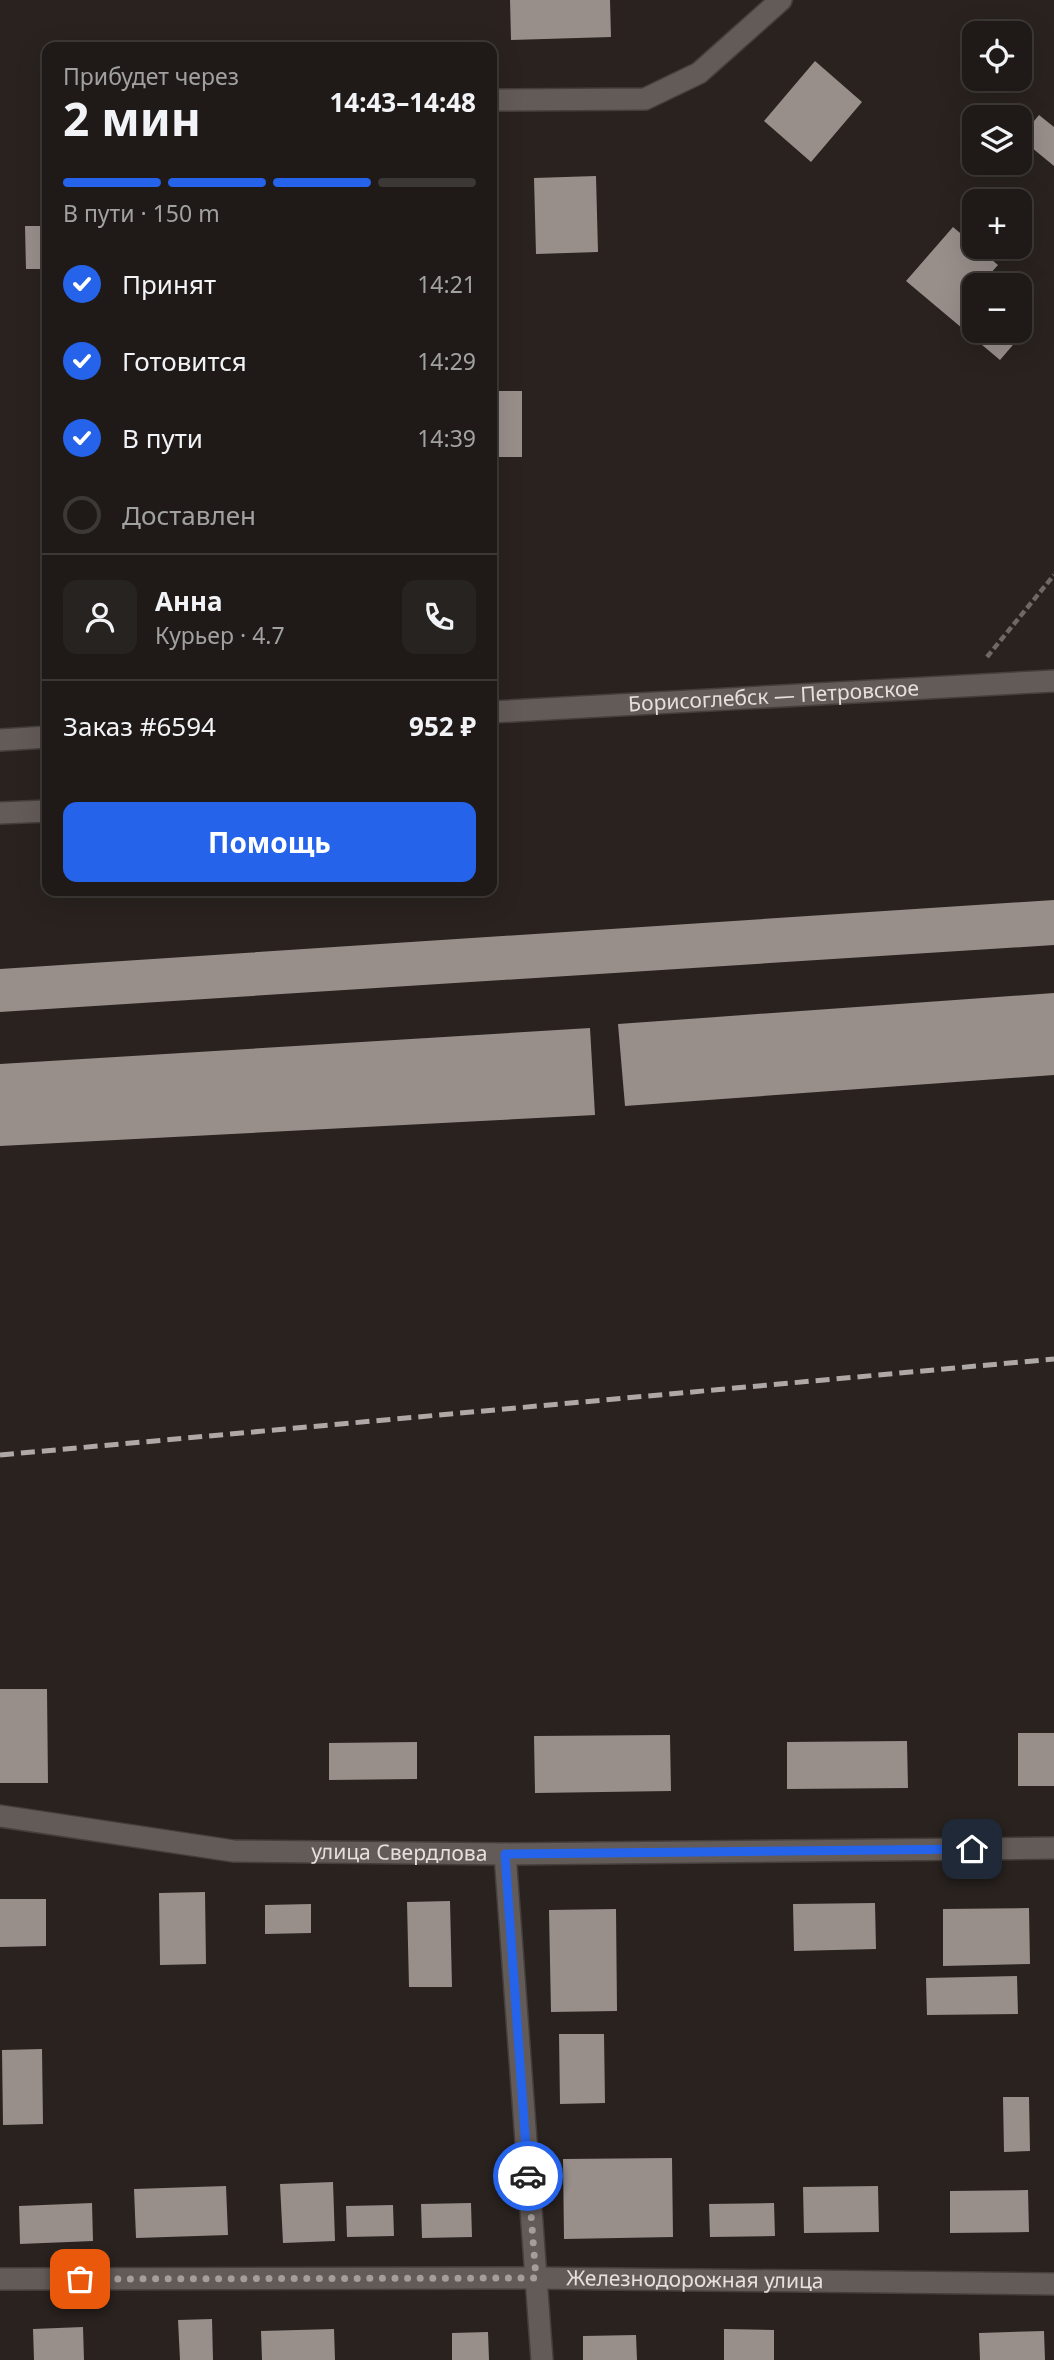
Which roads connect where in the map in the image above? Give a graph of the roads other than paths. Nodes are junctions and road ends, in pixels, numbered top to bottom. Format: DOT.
graph roads {
  1 [pos="780,0"];
  2 [pos="497,100"];
  3 [pos="1054,681"];
  4 [pos="497,712"];
  5 [pos="42,737"];
  6 [pos="0,740"];
  7 [pos="42,811"];
  8 [pos="0,813"];
  9 [pos="0,1816"];
  10 [pos="1054,1848"];
  11 [pos="505,1854"];
  12 [pos="536,2278"];
  13 [pos="0,2279"];
  14 [pos="1054,2284"];
  15 [pos="541,2360"];
  1 -- 2 [label="street"];
  3 -- 4 [label="street, Борисоглебск — Петровское"];
  5 -- 6 [label="street"];
  7 -- 8 [label="street"];
  9 -- 11 [label="street, улица Свердлова"];
  10 -- 11 [label="street, улица Свердлова"];
  11 -- 12 [label="street"];
  12 -- 13 [label="street, Железнодорожная улица"];
  12 -- 14 [label="street, Железнодорожная улица"];
  12 -- 15 [label="street"];
}
